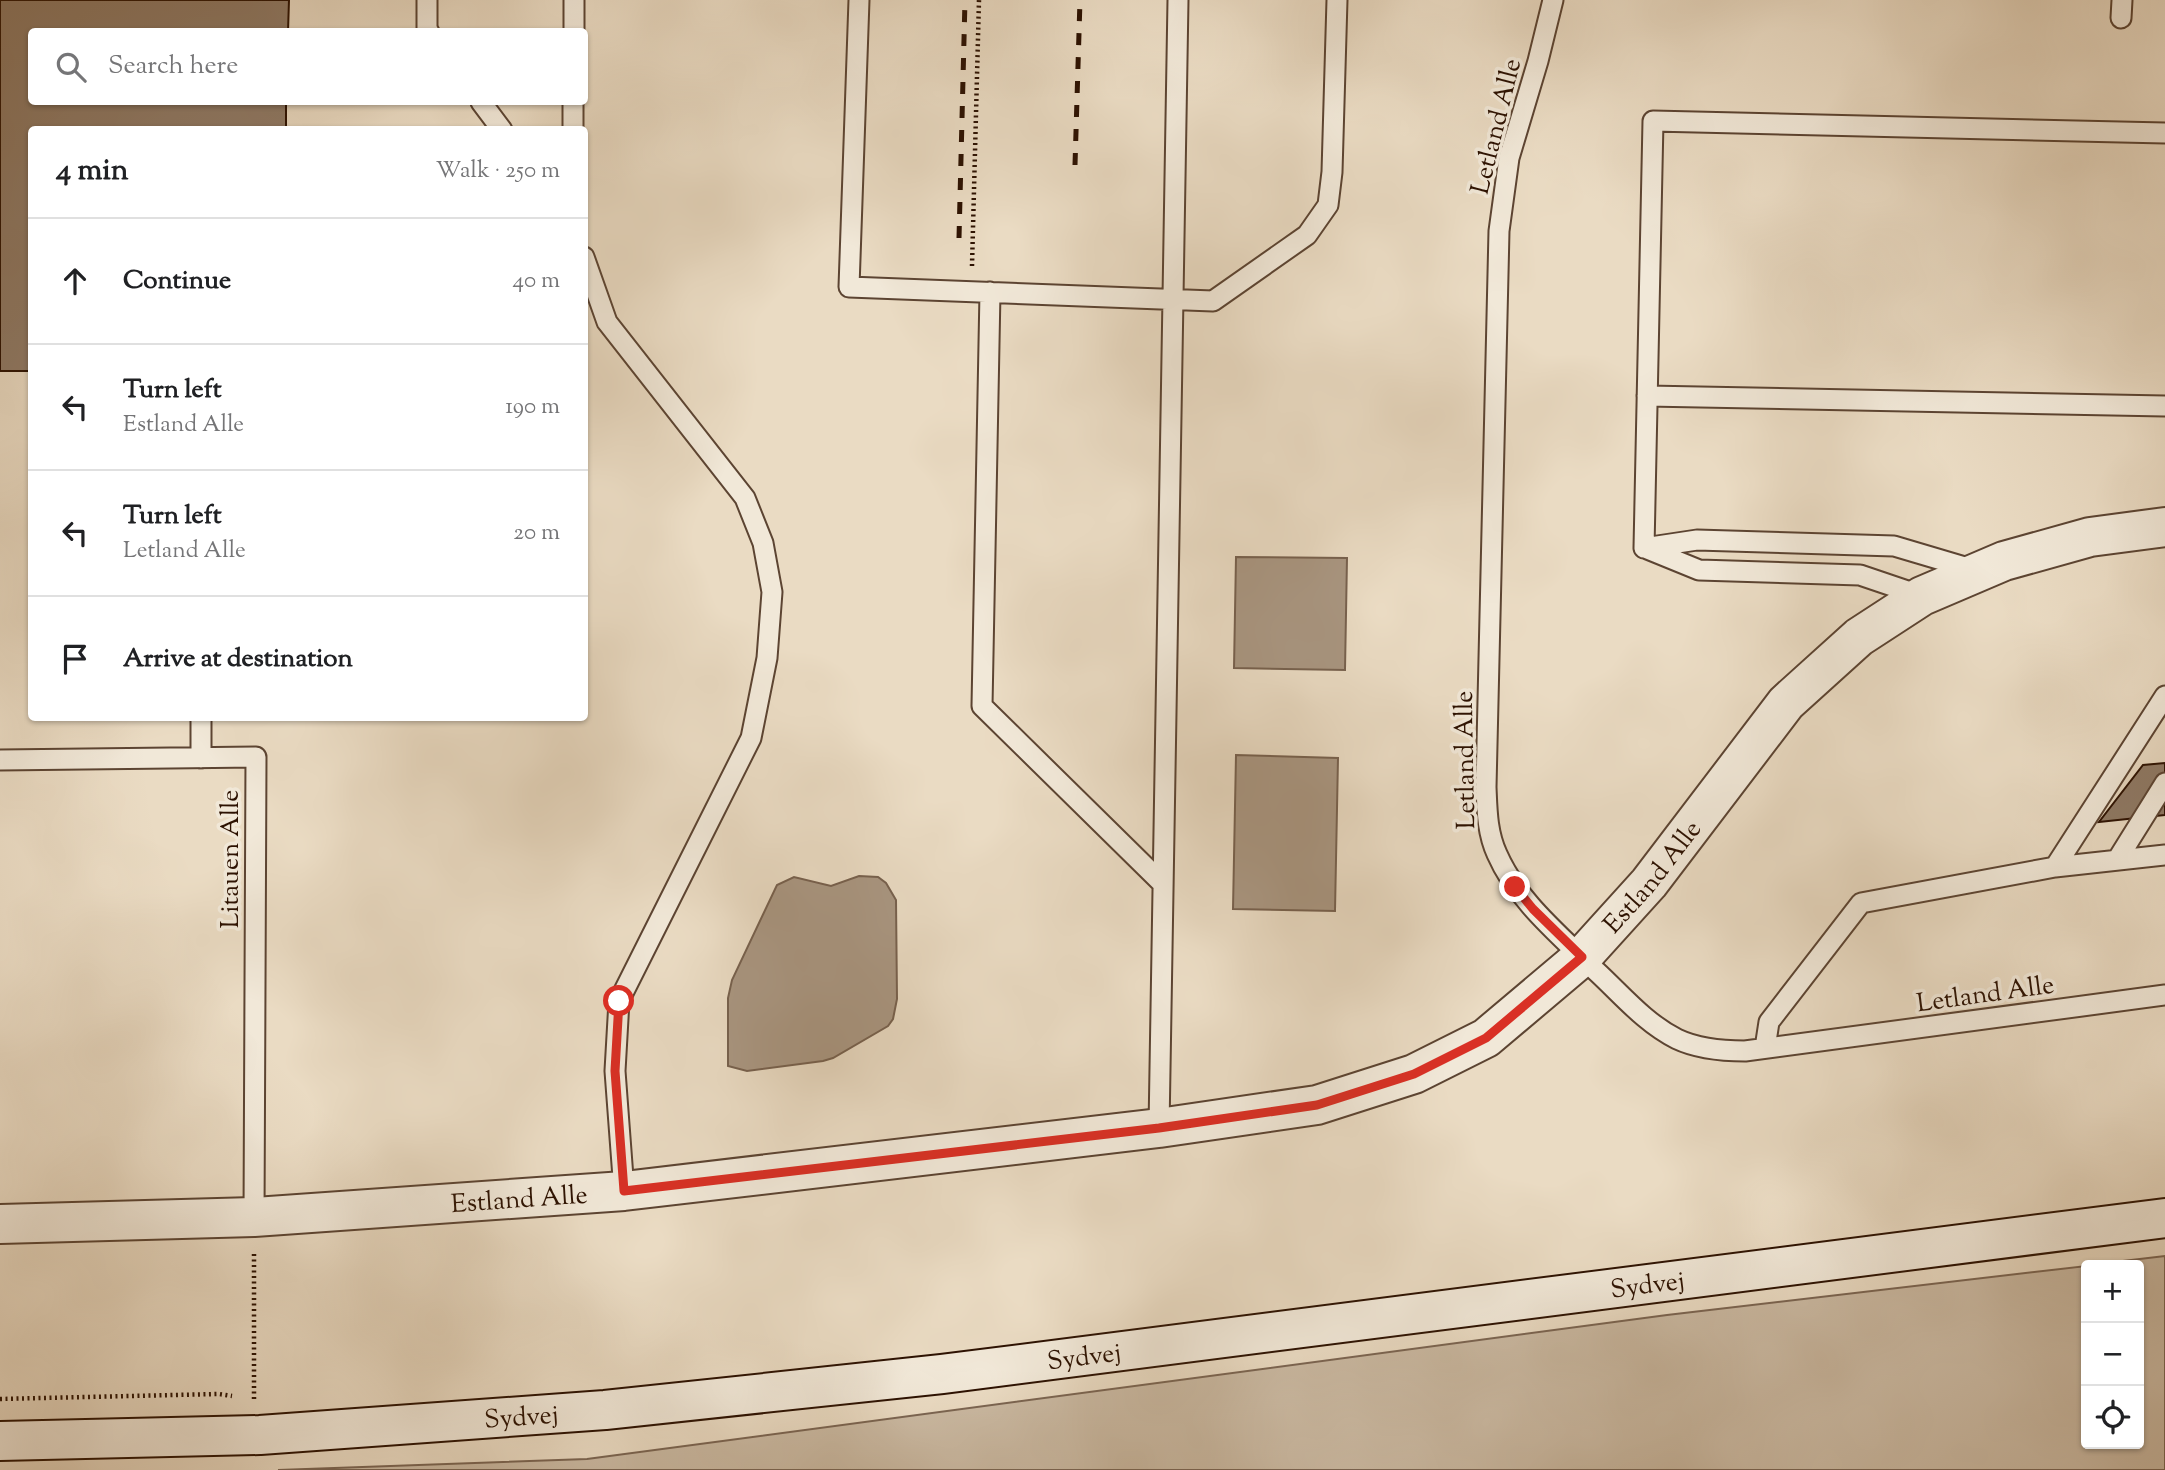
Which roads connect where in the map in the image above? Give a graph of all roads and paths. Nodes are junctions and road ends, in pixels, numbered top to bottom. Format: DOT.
graph roads {
  1 [pos="427,0"];
  2 [pos="575,0"];
  3 [pos="859,0"];
  4 [pos="979,0"];
  5 [pos="1178,0"];
  6 [pos="1337,0"];
  7 [pos="1553,0"];
  8 [pos="426,28"];
  9 [pos="574,28"];
  10 [pos="483,105"];
  11 [pos="573,105"];
  12 [pos="499,126"];
  13 [pos="573,126"];
  14 [pos="2165,133"];
  15 [pos="588,268"];
  16 [pos="980,292"];
  17 [pos="1172,299"];
  18 [pos="1647,396"];
  19 [pos="2165,406"];
  20 [pos="2165,527"];
  21 [pos="1644,548"];
  22 [pos="1979,571"];
  23 [pos="1922,596"];
  24 [pos="2165,696"];
  25 [pos="201,721"];
  26 [pos="201,758"];
  27 [pos="0,760"];
  28 [pos="2165,783"];
  29 [pos="2165,855"];
  30 [pos="2117,860"];
  31 [pos="2055,867"];
  32 [pos="1163,884"];
  33 [pos="1582,957"];
  34 [pos="2165,995"];
  35 [pos="1765,1048"];
  36 [pos="1159,1128"];
  37 [pos="624,1191"];
  38 [pos="254,1217"];
  39 [pos="2165,1218"];
  40 [pos="0,1224"];
  41 [pos="254,1400"];
  42 [pos="0,1441"];
  1 -- 8 [label="lane"];
  2 -- 9 [label="lane"];
  3 -- 16 [label="lane"];
  4 -- 16 [label="path"];
  5 -- 17 [label="lane"];
  6 -- 17 [label="lane"];
  7 -- 33 [label="lane, Letland Alle"];
  10 -- 12 [label="lane"];
  11 -- 13 [label="lane"];
  14 -- 18 [label="lane"];
  15 -- 37 [label="lane"];
  16 -- 17 [label="lane"];
  16 -- 32 [label="lane"];
  17 -- 32 [label="lane"];
  18 -- 19 [label="lane"];
  18 -- 21 [label="lane"];
  20 -- 22 [label="street, Estland Alle"];
  21 -- 22 [label="lane"];
  21 -- 23 [label="lane"];
  22 -- 23 [label="street, Estland Alle"];
  23 -- 33 [label="street, Estland Alle"];
  24 -- 31 [label="lane"];
  25 -- 26 [label="lane"];
  26 -- 27 [label="lane, Litauen Alle"];
  26 -- 38 [label="lane, Litauen Alle"];
  28 -- 30 [label="lane"];
  29 -- 30 [label="lane"];
  30 -- 31 [label="lane"];
  31 -- 35 [label="lane"];
  32 -- 36 [label="lane"];
  33 -- 35 [label="lane, Letland Alle"];
  33 -- 36 [label="street, Estland Alle"];
  34 -- 35 [label="lane, Letland Alle"];
  36 -- 37 [label="street, Estland Alle"];
  37 -- 38 [label="street, Estland Alle"];
  38 -- 40 [label="street, Estland Alle"];
  38 -- 41 [label="path"];
  39 -- 42 [label="street, Sydvej"];
}
